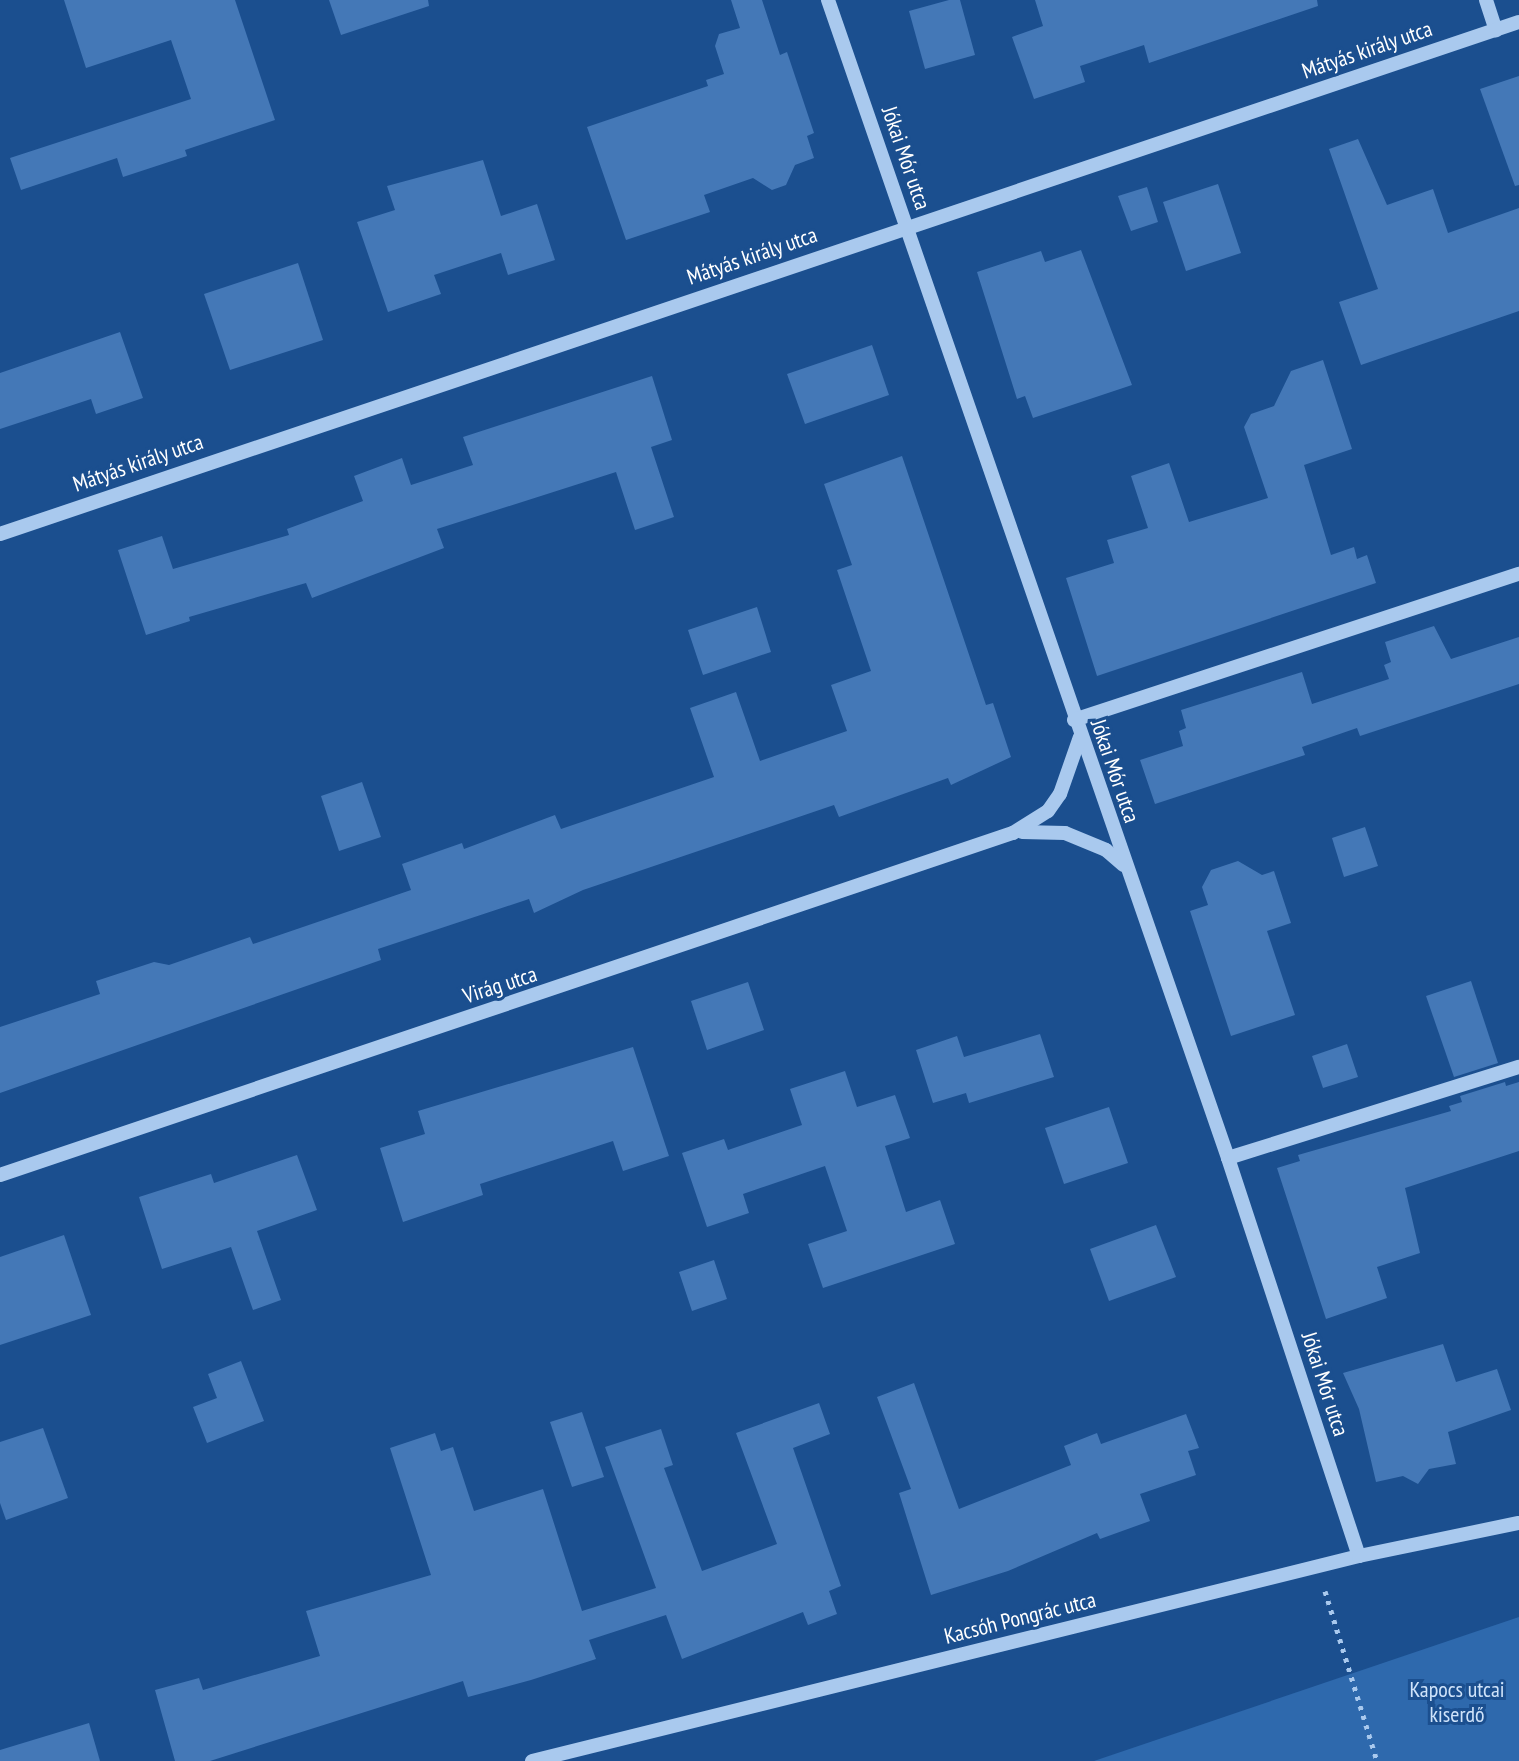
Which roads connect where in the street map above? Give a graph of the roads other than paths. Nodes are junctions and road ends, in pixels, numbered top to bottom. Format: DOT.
graph roads {
  1 [pos="828,0"];
  2 [pos="1486,0"];
  3 [pos="1519,22"];
  4 [pos="1496,30"];
  5 [pos="907,228"];
  6 [pos="0,534"];
  7 [pos="1519,574"];
  8 [pos="1074,720"];
  9 [pos="1080,737"];
  10 [pos="1013,833"];
  11 [pos="1126,868"];
  12 [pos="1519,1067"];
  13 [pos="1228,1158"];
  14 [pos="0,1175"];
  15 [pos="1519,1523"];
  16 [pos="1359,1556"];
  17 [pos="532,1761"];
  1 -- 5 [label="street, Jókai Mór utca"];
  2 -- 4 [label="street"];
  3 -- 4 [label="street, Mátyás király utca"];
  4 -- 5 [label="street, Mátyás király utca"];
  5 -- 6 [label="street, Mátyás király utca"];
  5 -- 8 [label="street, Jókai Mór utca"];
  7 -- 8 [label="street"];
  8 -- 9 [label="street, Jókai Mór utca"];
  9 -- 10 [label="street, Virág utca"];
  9 -- 11 [label="street, Jókai Mór utca"];
  10 -- 11 [label="street, Virág utca"];
  10 -- 14 [label="street, Virág utca"];
  11 -- 13 [label="street, Jókai Mór utca"];
  12 -- 13 [label="street"];
  13 -- 16 [label="street, Jókai Mór utca"];
  15 -- 16 [label="street, Kacsóh Pongrác utca"];
  16 -- 17 [label="street, Kacsóh Pongrác utca"];
}
